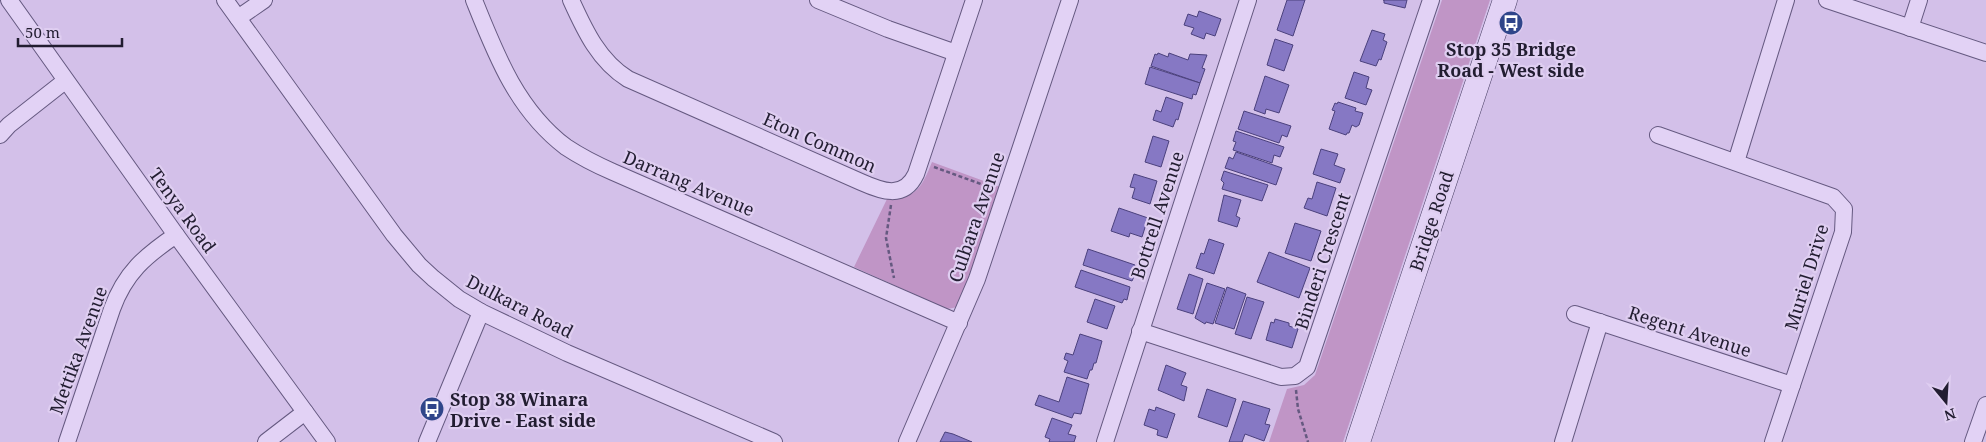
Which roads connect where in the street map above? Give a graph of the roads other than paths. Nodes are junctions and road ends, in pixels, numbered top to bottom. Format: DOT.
graph roads {
  1 [pos="9,0"];
  2 [pos="225,0"];
  3 [pos="264,0"];
  4 [pos="474,0"];
  5 [pos="571,0"];
  6 [pos="818,0"];
  7 [pos="974,0"];
  8 [pos="1070,0"];
  9 [pos="1248,0"];
  10 [pos="1431,0"];
  11 [pos="1505,0"];
  12 [pos="1786,0"];
  13 [pos="1827,0"];
  14 [pos="1919,0"];
  15 [pos="238,18"];
  16 [pos="1910,28"];
  17 [pos="956,53"];
  18 [pos="1986,53"];
  19 [pos="65,81"];
  20 [pos="0,135"];
  21 [pos="1658,135"];
  22 [pos="1736,162"];
  23 [pos="176,235"];
  24 [pos="481,312"];
  25 [pos="1575,314"];
  26 [pos="1600,322"];
  27 [pos="959,323"];
  28 [pos="1140,331"];
  29 [pos="1792,385"];
  30 [pos="1986,405"];
  31 [pos="305,412"];
  32 [pos="67,442"];
  33 [pos="266,442"];
  34 [pos="327,442"];
  35 [pos="427,442"];
  36 [pos="774,442"];
  37 [pos="907,442"];
  38 [pos="1105,442"];
  39 [pos="1358,442"];
  40 [pos="1563,442"];
  41 [pos="1773,442"];
  42 [pos="1973,442"];
  1 -- 19 [label="street, Tenya Road"];
  2 -- 15 [label="street, Dulkara Road"];
  3 -- 15 [label="street"];
  4 -- 27 [label="street, Darrang Avenue"];
  5 -- 17 [label="street, Eton Common"];
  6 -- 17 [label="street"];
  7 -- 17 [label="street, Eton Common"];
  8 -- 27 [label="street, Culbara Avenue"];
  9 -- 28 [label="street, Bottrell Avenue"];
  10 -- 28 [label="street, Binderi Crescent"];
  11 -- 39 [label="main road, Bridge Road"];
  12 -- 22 [label="street"];
  13 -- 16 [label="street"];
  14 -- 16 [label="street"];
  15 -- 24 [label="street, Dulkara Road"];
  16 -- 18 [label="street"];
  19 -- 20 [label="street"];
  19 -- 23 [label="street, Tenya Road"];
  21 -- 22 [label="street, Muriel Drive"];
  22 -- 29 [label="street, Muriel Drive"];
  23 -- 31 [label="street, Tenya Road"];
  23 -- 32 [label="street, Mettika Avenue"];
  24 -- 35 [label="street"];
  24 -- 36 [label="street, Dulkara Road"];
  25 -- 26 [label="street, Regent Avenue"];
  26 -- 29 [label="street, Regent Avenue"];
  26 -- 40 [label="street"];
  27 -- 37 [label="street, Culbara Avenue"];
  28 -- 38 [label="street, Bottrell Avenue"];
  29 -- 41 [label="street, Muriel Drive"];
  30 -- 42 [label="street"];
  31 -- 33 [label="street"];
  31 -- 34 [label="street, Tenya Road"];
}
